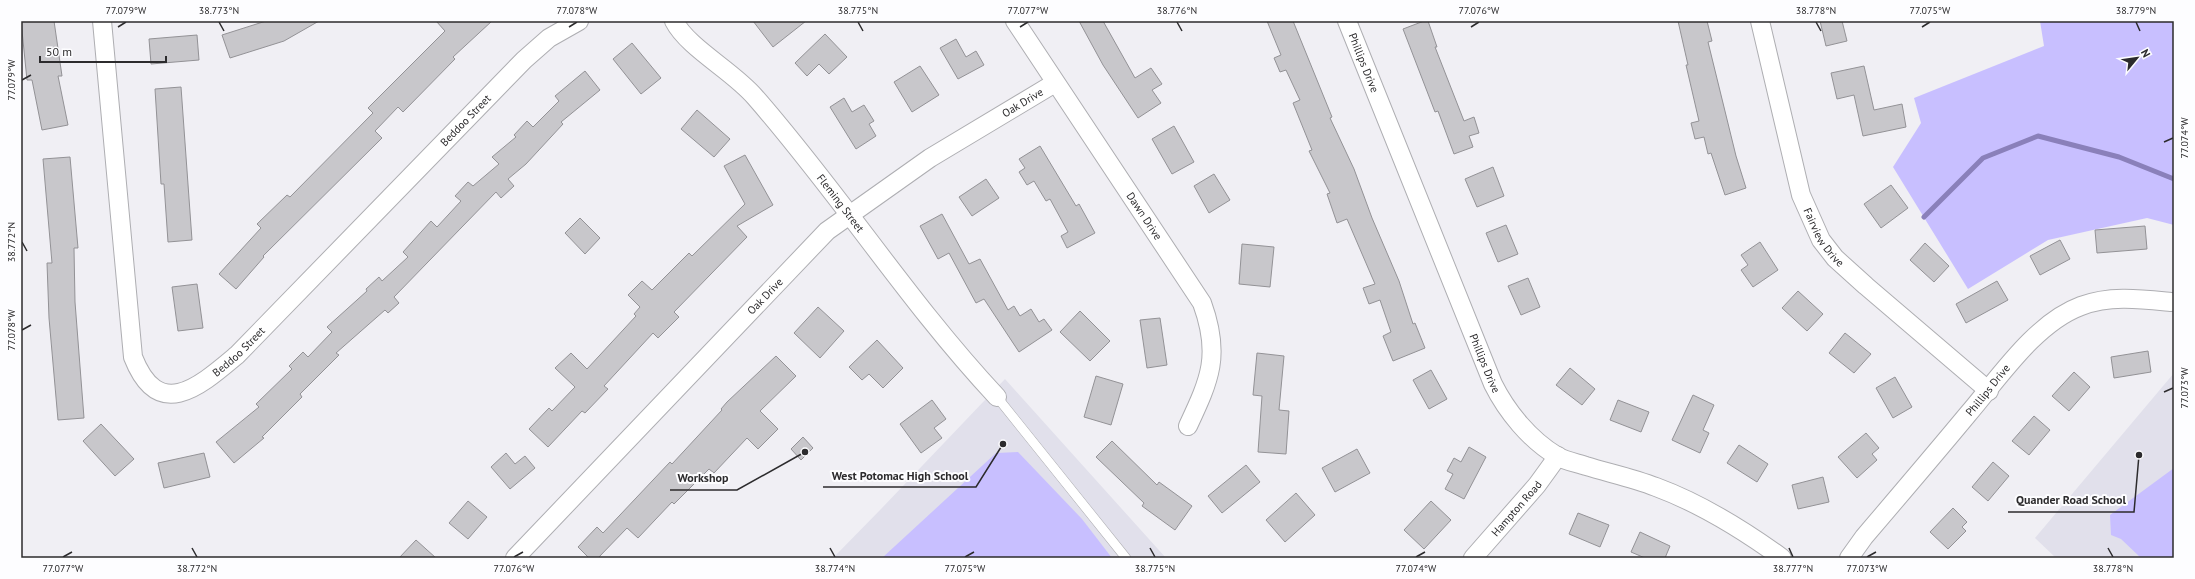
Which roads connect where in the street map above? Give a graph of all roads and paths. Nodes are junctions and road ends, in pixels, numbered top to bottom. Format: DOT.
graph roads {
  1 [pos="102,21"];
  2 [pos="579,21"];
  3 [pos="674,21"];
  4 [pos="1015,21"];
  5 [pos="1347,21"];
  6 [pos="1760,21"];
  7 [pos="1055,83"];
  8 [pos="848,215"];
  9 [pos="2171,302"];
  10 [pos="1988,390"];
  11 [pos="996,397"];
  12 [pos="1188,426"];
  13 [pos="1558,456"];
  14 [pos="515,558"];
  15 [pos="1126,558"];
  16 [pos="1473,558"];
  17 [pos="1782,558"];
  18 [pos="1849,558"];
  1 -- 2 [label="street, Beddoo Street"];
  3 -- 8 [label="street, Fleming Street"];
  4 -- 7 [label="street, Dawn Drive"];
  5 -- 13 [label="street, Phillips Drive"];
  6 -- 10 [label="street, Fairview Drive"];
  7 -- 8 [label="street, Oak Drive"];
  7 -- 12 [label="street, Dawn Drive"];
  8 -- 11 [label="street, Fleming Street"];
  8 -- 14 [label="street, Oak Drive"];
  9 -- 10 [label="street, Phillips Drive"];
  10 -- 18 [label="street, Phillips Drive"];
  11 -- 15 [label="lane"];
  13 -- 16 [label="street, Hampton Road"];
  13 -- 17 [label="street, Phillips Drive"];
}
